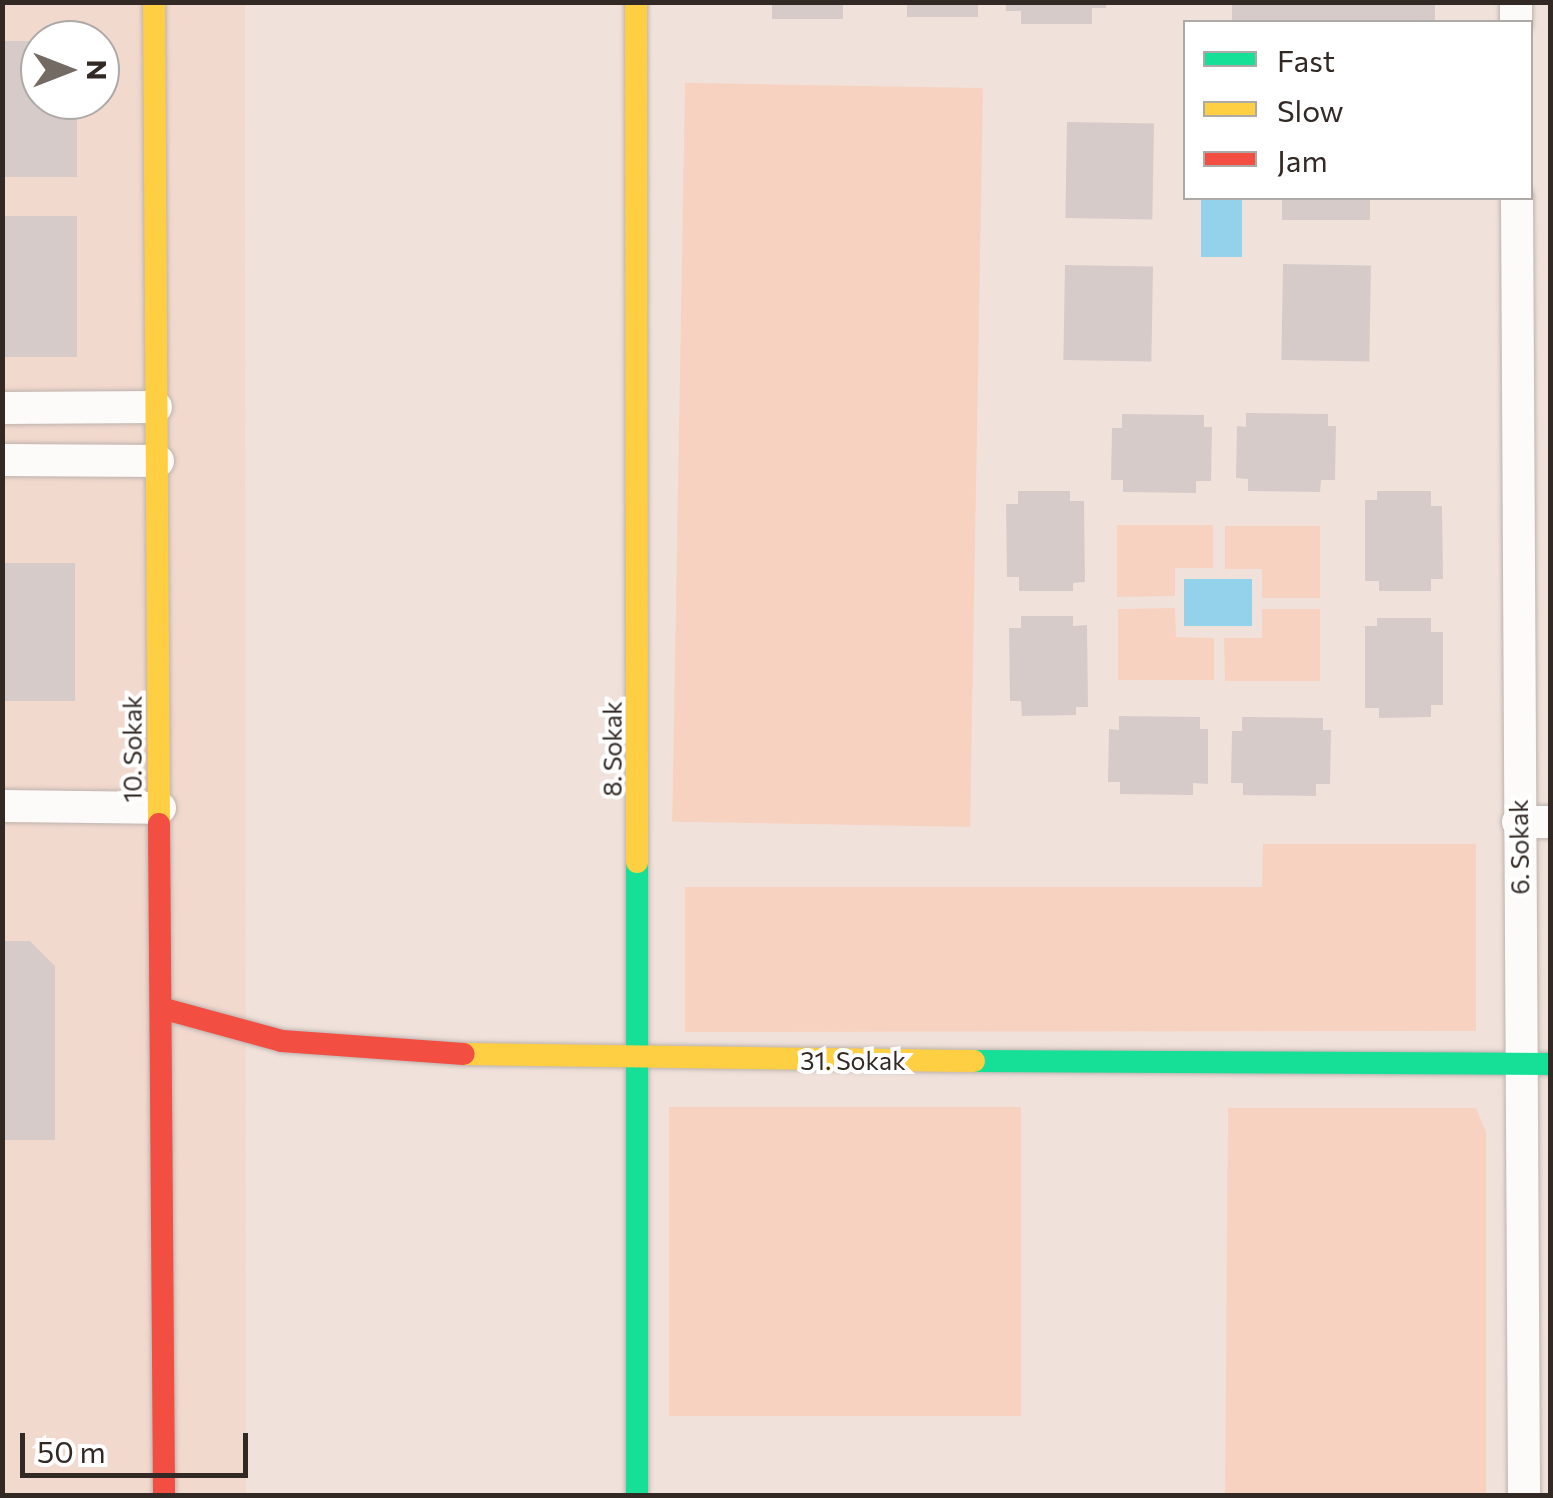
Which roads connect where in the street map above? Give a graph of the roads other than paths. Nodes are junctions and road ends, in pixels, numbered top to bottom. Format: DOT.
graph roads {
  1 [pos="154,2"];
  2 [pos="636,2"];
  3 [pos="1517,200"];
  4 [pos="156,407"];
  5 [pos="2,408"];
  6 [pos="2,460"];
  7 [pos="158,462"];
  8 [pos="2,806"];
  9 [pos="160,808"];
  10 [pos="1518,822"];
  11 [pos="1550,822"];
  12 [pos="161,1008"];
  13 [pos="640,1060"];
  14 [pos="1537,1064"];
  15 [pos="164,1496"];
  16 [pos="638,1496"];
  17 [pos="1524,1496"];
  1 -- 4 [label="street, 10. Sokak"];
  2 -- 13 [label="street, 8. Sokak"];
  3 -- 10 [label="street, 6. Sokak"];
  4 -- 5 [label="street"];
  4 -- 7 [label="street, 10. Sokak"];
  6 -- 7 [label="street"];
  7 -- 9 [label="street, 10. Sokak"];
  8 -- 9 [label="street"];
  9 -- 12 [label="street, 10. Sokak"];
  10 -- 11 [label="street"];
  10 -- 14 [label="street, 6. Sokak"];
  12 -- 13 [label="street, 31. Sokak"];
  12 -- 15 [label="street, 10. Sokak"];
  13 -- 14 [label="street, 31. Sokak"];
  13 -- 16 [label="street, 8. Sokak"];
  14 -- 17 [label="street, 6. Sokak"];
}
